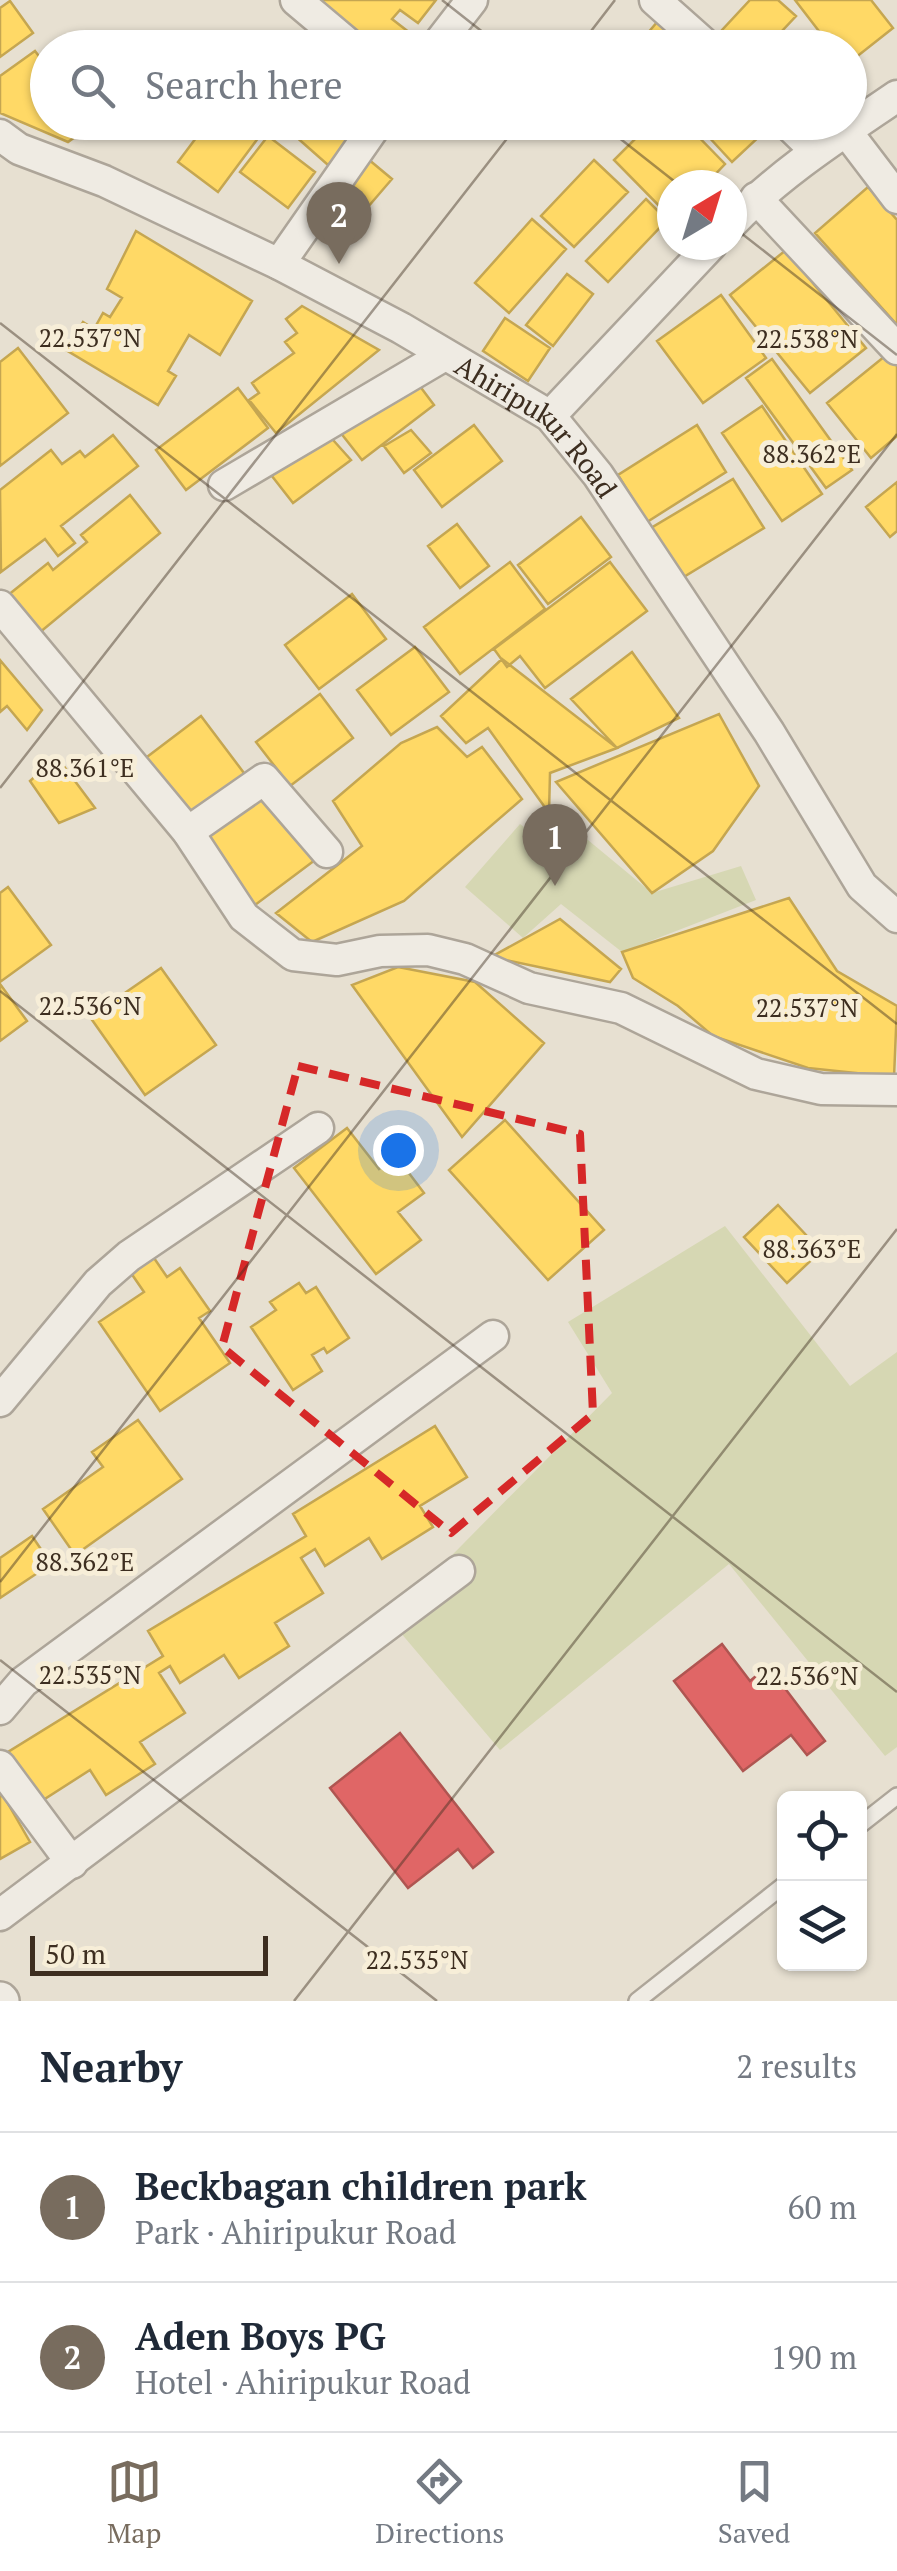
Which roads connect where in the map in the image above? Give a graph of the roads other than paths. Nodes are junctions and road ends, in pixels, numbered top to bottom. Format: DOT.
graph roads {
  1 [pos="296,0"];
  2 [pos="472,0"];
  3 [pos="655,0"];
  4 [pos="332,30"];
  5 [pos="450,30"];
  6 [pos="688,30"];
  7 [pos="897,96"];
  8 [pos="867,117"];
  9 [pos="0,136"];
  10 [pos="365,140"];
  11 [pos="805,140"];
  12 [pos="832,140"];
  13 [pos="853,140"];
  14 [pos="816,151"];
  15 [pos="756,198"];
  16 [pos="897,198"];
  17 [pos="747,207"];
  18 [pos="697,260"];
  19 [pos="279,264"];
  20 [pos="897,350"];
  21 [pos="443,356"];
  22 [pos="550,416"];
  23 [pos="224,485"];
  24 [pos="0,606"];
  25 [pos="188,832"];
  26 [pos="327,852"];
  27 [pos="897,917"];
  28 [pos="897,1090"];
  29 [pos="318,1128"];
  30 [pos="493,1336"];
  31 [pos="0,1402"];
  32 [pos="459,1571"];
  33 [pos="0,1710"];
  34 [pos="0,1766"];
  35 [pos="897,1796"];
  36 [pos="867,1820"];
  37 [pos="72,1863"];
  38 [pos="777,1890"];
  39 [pos="0,1915"];
  40 [pos="637,2001"];
  1 -- 4 [label="street"];
  2 -- 5 [label="street"];
  3 -- 6 [label="street"];
  7 -- 8 [label="street"];
  9 -- 19 [label="street, Ahiripukur Road"];
  10 -- 19 [label="street"];
  11 -- 14 [label="street"];
  12 -- 14 [label="street"];
  13 -- 16 [label="street"];
  14 -- 15 [label="street"];
  15 -- 17 [label="street"];
  15 -- 20 [label="street"];
  18 -- 22 [label="street"];
  19 -- 21 [label="street, Ahiripukur Road"];
  21 -- 22 [label="street, Ahiripukur Road"];
  21 -- 23 [label="street"];
  22 -- 27 [label="street, Ahiripukur Road"];
  24 -- 25 [label="street"];
  25 -- 26 [label="street"];
  25 -- 28 [label="street"];
  29 -- 31 [label="street"];
  30 -- 33 [label="street"];
  32 -- 37 [label="street"];
  34 -- 37 [label="street"];
  35 -- 36 [label="lane"];
  37 -- 39 [label="street"];
  38 -- 40 [label="lane"];
}
